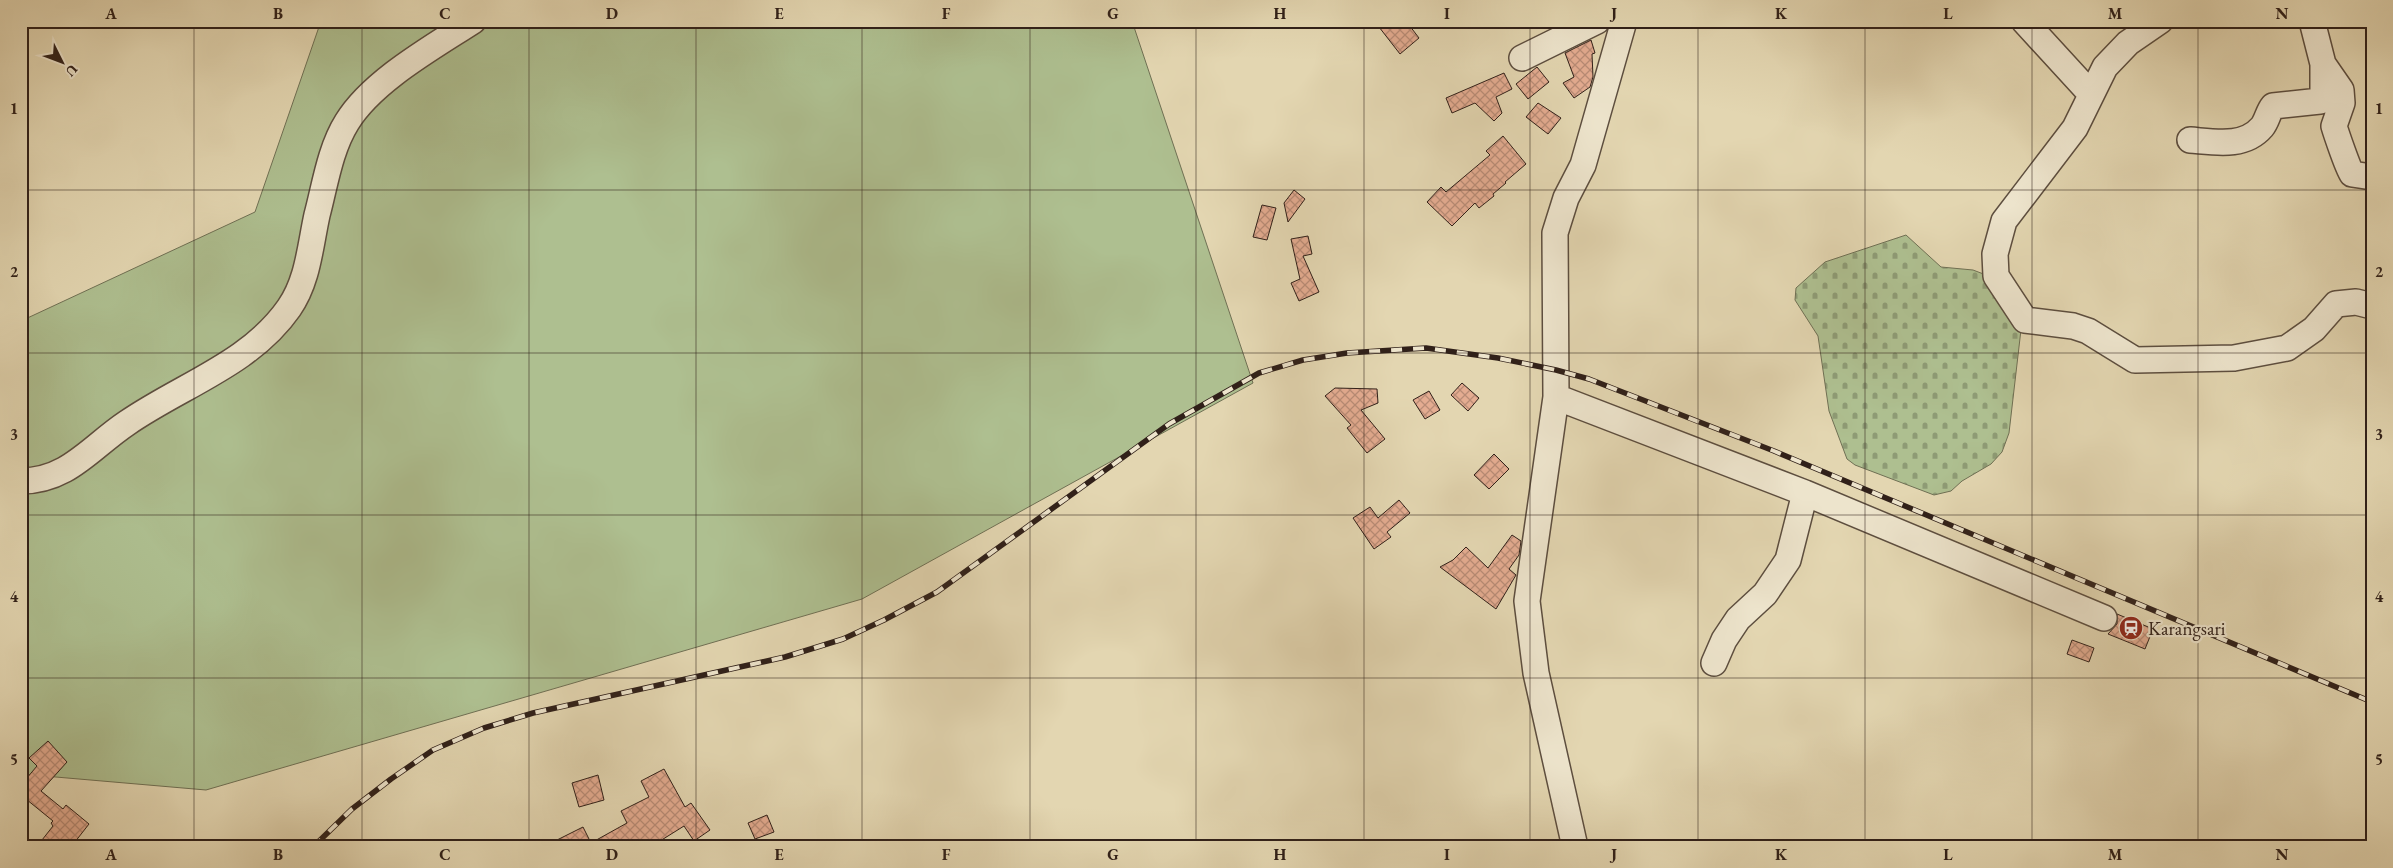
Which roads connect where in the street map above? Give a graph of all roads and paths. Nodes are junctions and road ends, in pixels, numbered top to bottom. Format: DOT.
graph roads {
  1 [pos="473,21"];
  2 [pos="1597,21"];
  3 [pos="1624,21"];
  4 [pos="2024,21"];
  5 [pos="2160,21"];
  6 [pos="2312,21"];
  7 [pos="1522,58"];
  8 [pos="2323,64"];
  9 [pos="2090,92"];
  10 [pos="2190,140"];
  11 [pos="2372,177"];
  12 [pos="2372,306"];
  13 [pos="1556,397"];
  14 [pos="21,481"];
  15 [pos="1805,493"];
  16 [pos="2104,618"];
  17 [pos="1714,663"];
  18 [pos="1576,847"];
  1 -- 14 [label="street"];
  2 -- 7 [label="street"];
  3 -- 13 [label="street"];
  4 -- 9 [label="street"];
  5 -- 9 [label="street"];
  6 -- 8 [label="street"];
  8 -- 10 [label="street"];
  8 -- 11 [label="street"];
  9 -- 12 [label="street"];
  13 -- 15 [label="street"];
  13 -- 18 [label="street"];
  15 -- 16 [label="street"];
  15 -- 17 [label="street"];
}
